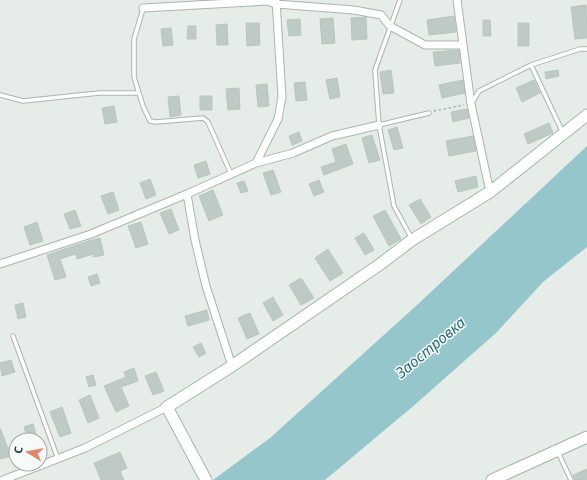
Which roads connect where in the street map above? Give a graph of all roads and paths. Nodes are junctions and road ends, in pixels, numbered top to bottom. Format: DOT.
graph roads {
  1 [pos="400,0"];
  2 [pos="457,0"];
  3 [pos="276,2"];
  4 [pos="143,8"];
  5 [pos="390,26"];
  6 [pos="462,45"];
  7 [pos="587,49"];
  8 [pos="531,65"];
  9 [pos="139,92"];
  10 [pos="0,95"];
  11 [pos="471,104"];
  12 [pos="429,113"];
  13 [pos="587,115"];
  14 [pos="379,125"];
  15 [pos="563,134"];
  16 [pos="256,163"];
  17 [pos="231,174"];
  18 [pos="490,192"];
  19 [pos="187,194"];
  20 [pos="412,240"];
  21 [pos="0,264"];
  22 [pos="13,336"];
  23 [pos="232,366"];
  24 [pos="167,408"];
  25 [pos="587,437"];
  26 [pos="558,450"];
  27 [pos="58,459"];
  28 [pos="204,475"];
  29 [pos="497,479"];
  30 [pos="3,480"];
  31 [pos="571,480"];
  1 -- 5 [label="lane"];
  2 -- 6 [label="street"];
  3 -- 4 [label="street"];
  3 -- 5 [label="street"];
  3 -- 16 [label="street"];
  4 -- 9 [label="lane"];
  5 -- 6 [label="street"];
  5 -- 14 [label="lane"];
  6 -- 11 [label="street"];
  7 -- 8 [label="lane"];
  8 -- 11 [label="lane"];
  8 -- 15 [label="lane"];
  9 -- 10 [label="lane"];
  9 -- 17 [label="lane"];
  11 -- 12 [label="path"];
  11 -- 18 [label="street"];
  12 -- 14 [label="lane"];
  13 -- 15 [label="street"];
  14 -- 16 [label="street"];
  14 -- 20 [label="lane"];
  15 -- 18 [label="street"];
  16 -- 17 [label="street"];
  17 -- 19 [label="street"];
  18 -- 20 [label="street"];
  19 -- 21 [label="street"];
  19 -- 23 [label="street"];
  20 -- 23 [label="street"];
  22 -- 27 [label="lane"];
  23 -- 24 [label="street"];
  24 -- 27 [label="street"];
  24 -- 28 [label="street"];
  25 -- 26 [label="street"];
  26 -- 29 [label="street"];
  26 -- 31 [label="lane"];
  27 -- 30 [label="street"];
}
